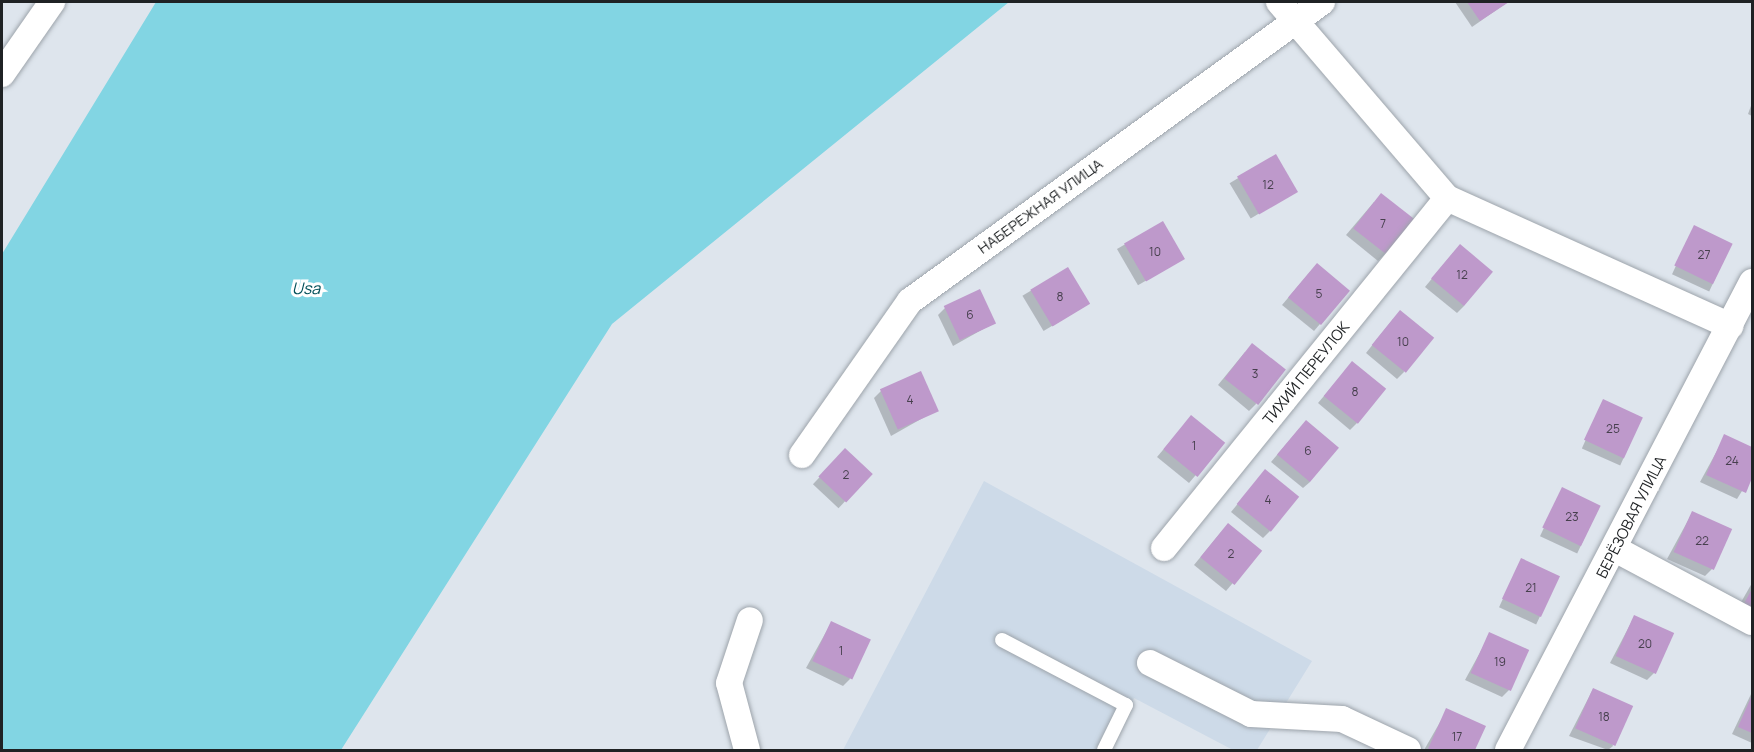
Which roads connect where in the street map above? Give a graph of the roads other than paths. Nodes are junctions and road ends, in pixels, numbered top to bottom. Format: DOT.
graph roads {
  1 [pos="52,2"];
  2 [pos="1322,2"];
  3 [pos="1287,11"];
  4 [pos="2,74"];
  5 [pos="1447,198"];
  6 [pos="1752,282"];
  7 [pos="1730,326"];
  8 [pos="802,455"];
  9 [pos="1164,548"];
  10 [pos="1615,549"];
  11 [pos="750,620"];
  12 [pos="1752,622"];
  13 [pos="1002,640"];
  14 [pos="1150,663"];
  15 [pos="747,750"];
  16 [pos="1104,750"];
  17 [pos="1408,750"];
  18 [pos="1508,750"];
  1 -- 4 [label="street"];
  2 -- 3 [label="street, НАБЕРЕЖНАЯ УЛИЦА"];
  3 -- 5 [label="street"];
  3 -- 8 [label="street, НАБЕРЕЖНАЯ УЛИЦА"];
  5 -- 7 [label="street"];
  5 -- 9 [label="street, ТИХИЙ ПЕРЕУЛОК"];
  6 -- 7 [label="street, БЕРЁЗОВАЯ УЛИЦА"];
  7 -- 10 [label="street, БЕРЁЗОВАЯ УЛИЦА"];
  10 -- 12 [label="street"];
  10 -- 18 [label="street, БЕРЁЗОВАЯ УЛИЦА"];
  11 -- 15 [label="street"];
  13 -- 16 [label="lane"];
  14 -- 17 [label="street"];
}
